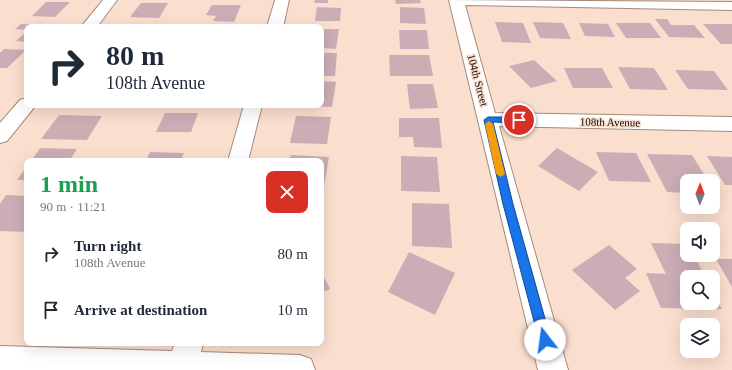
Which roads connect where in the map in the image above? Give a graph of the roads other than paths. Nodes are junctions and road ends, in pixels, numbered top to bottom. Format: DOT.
graph roads {
  1 [pos="110,0"];
  2 [pos="282,0"];
  3 [pos="456,1"];
  4 [pos="732,6"];
  5 [pos="91,24"];
  6 [pos="276,24"];
  7 [pos="24,108"];
  8 [pos="252,108"];
  9 [pos="488,120"];
  10 [pos="732,124"];
  11 [pos="0,136"];
  12 [pos="239,158"];
  13 [pos="185,359"];
  14 [pos="0,361"];
  15 [pos="300,370"];
  16 [pos="553,370"];
  1 -- 5 [label="street"];
  2 -- 6 [label="street"];
  3 -- 4 [label="street"];
  3 -- 9 [label="street, 104th Street"];
  7 -- 11 [label="street"];
  8 -- 12 [label="street"];
  9 -- 10 [label="street, 108th Avenue"];
  9 -- 16 [label="street, 104th Street"];
  13 -- 14 [label="street"];
  13 -- 15 [label="street"];
}
